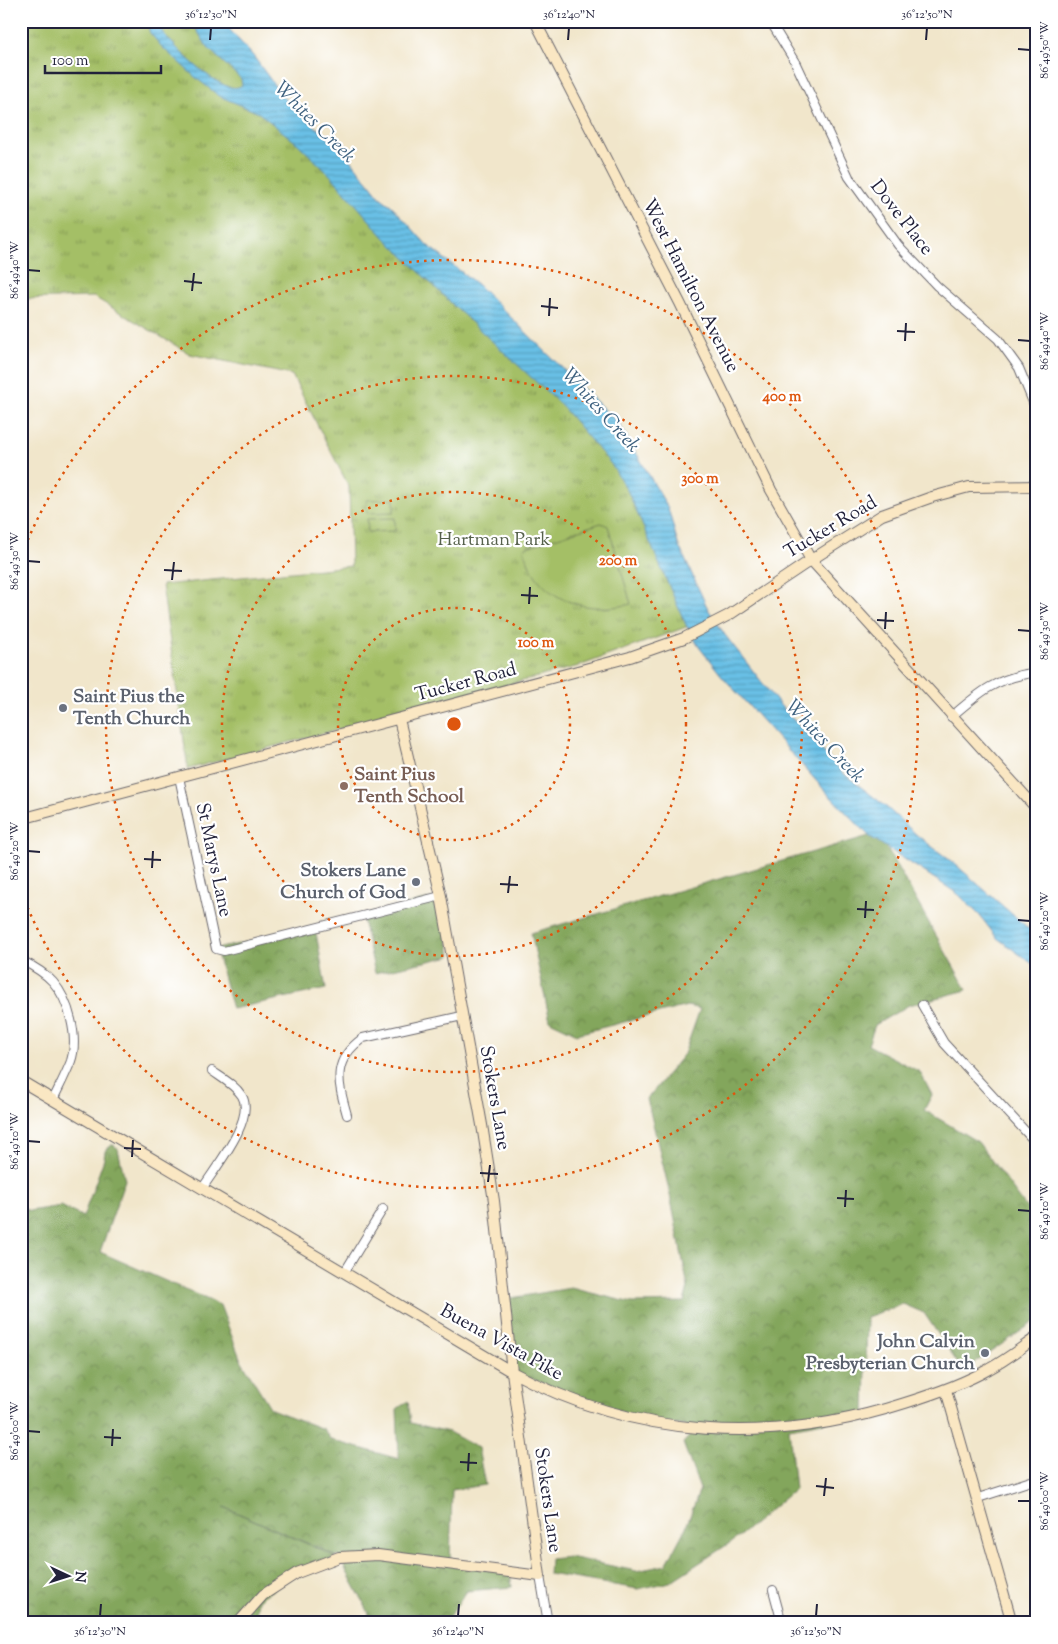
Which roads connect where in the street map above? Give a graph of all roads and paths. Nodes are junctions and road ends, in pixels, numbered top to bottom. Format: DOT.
graph roads {
  1 [pos="770,21"];
  2 [pos="537,22"];
  3 [pos="1037,412"];
  4 [pos="1037,486"];
  5 [pos="811,560"];
  6 [pos="1037,672"];
  7 [pos="951,717"];
  8 [pos="399,719"];
  9 [pos="179,777"];
  10 [pos="1037,809"];
  11 [pos="21,819"];
  12 [pos="441,896"];
  13 [pos="21,960"];
  14 [pos="922,1005"];
  15 [pos="462,1016"];
  16 [pos="212,1071"];
  17 [pos="21,1081"];
  18 [pos="53,1100"];
  19 [pos="347,1115"];
  20 [pos="1037,1144"];
  21 [pos="202,1189"];
  22 [pos="383,1209"];
  23 [pos="344,1273"];
  24 [pos="1037,1337"];
  25 [pos="512,1372"];
  26 [pos="946,1390"];
  27 [pos="1037,1479"];
  28 [pos="978,1498"];
  29 [pos="540,1576"];
  30 [pos="773,1590"];
  31 [pos="238,1623"];
  32 [pos="548,1623"];
  33 [pos="782,1623"];
  34 [pos="1012,1623"];
  1 -- 3 [label="street, Dove Place"];
  2 -- 5 [label="street, West Hamilton Avenue"];
  4 -- 5 [label="street, Tucker Road"];
  5 -- 7 [label="street, West Hamilton Avenue"];
  5 -- 8 [label="street, Tucker Road"];
  6 -- 7 [label="street"];
  7 -- 10 [label="street, West Hamilton Avenue"];
  8 -- 9 [label="street, Tucker Road"];
  8 -- 12 [label="street, Stokers Lane"];
  9 -- 11 [label="street, Tucker Road"];
  9 -- 12 [label="street, St Marys Lane"];
  12 -- 15 [label="street, Stokers Lane"];
  13 -- 18 [label="street"];
  14 -- 20 [label="street"];
  15 -- 19 [label="street"];
  15 -- 25 [label="street, Stokers Lane"];
  16 -- 21 [label="street"];
  17 -- 18 [label="street, Buena Vista Pike"];
  18 -- 21 [label="street, Buena Vista Pike"];
  21 -- 23 [label="street, Buena Vista Pike"];
  22 -- 23 [label="street"];
  23 -- 25 [label="street, Buena Vista Pike"];
  24 -- 26 [label="street, Buena Vista Pike"];
  25 -- 26 [label="street, Buena Vista Pike"];
  25 -- 29 [label="street, Stokers Lane"];
  26 -- 28 [label="street"];
  27 -- 28 [label="street"];
  28 -- 34 [label="street"];
  29 -- 31 [label="street"];
  29 -- 32 [label="street"];
  30 -- 33 [label="street"];
}
